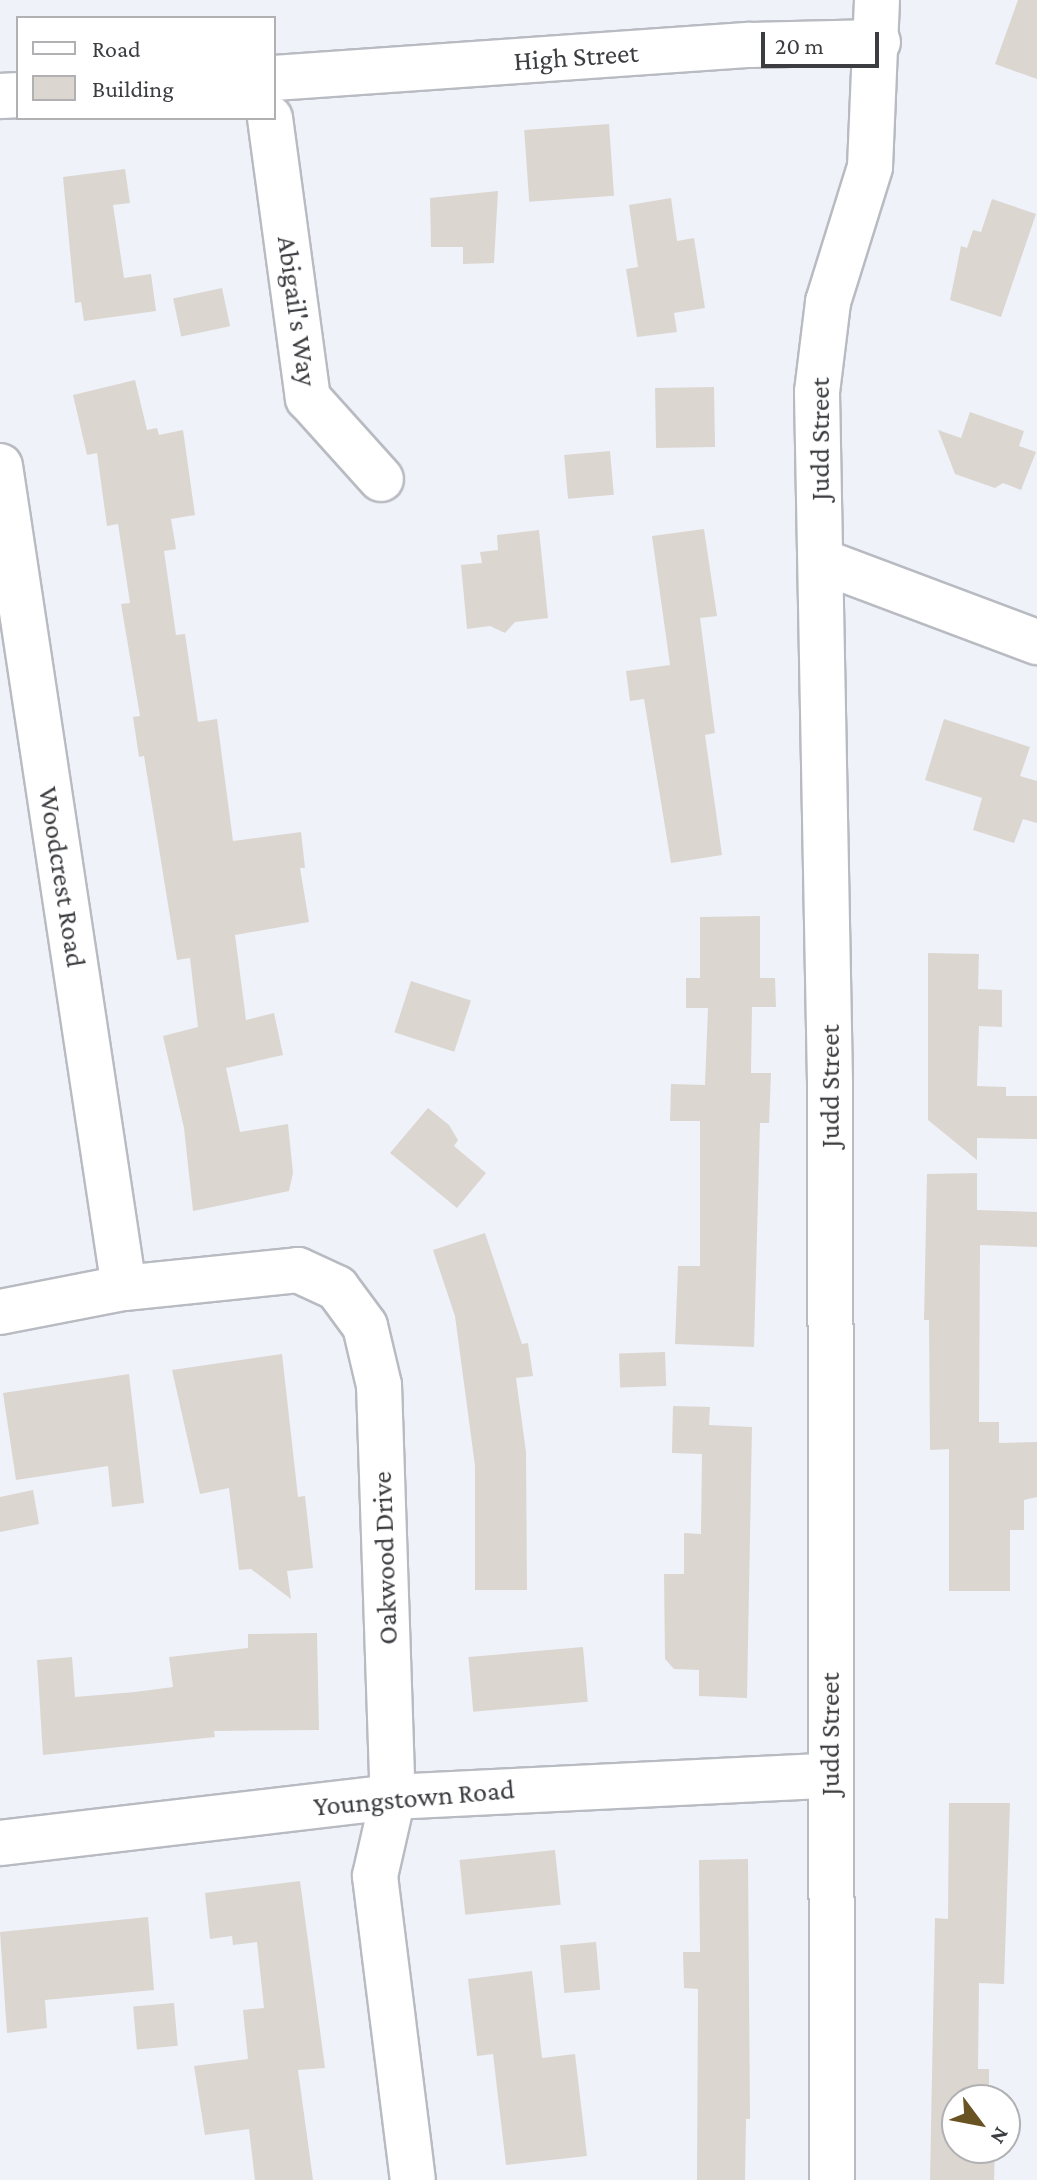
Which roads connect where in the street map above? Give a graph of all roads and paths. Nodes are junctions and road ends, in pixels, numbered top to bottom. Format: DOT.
graph roads {
  1 [pos="878,21"];
  2 [pos="276,78"];
  3 [pos="270,120"];
  4 [pos="0,466"];
  5 [pos="381,479"];
  6 [pos="821,561"];
  7 [pos="1037,642"];
  8 [pos="124,1288"];
  9 [pos="0,1312"];
  10 [pos="829,1776"];
  11 [pos="393,1797"];
  12 [pos="0,1843"];
  13 [pos="413,2180"];
  14 [pos="832,2180"];
  1 -- 2 [label="street, High Street"];
  1 -- 6 [label="street, Judd Street"];
  3 -- 5 [label="street, Abigail's Way"];
  4 -- 8 [label="street, Woodcrest Road"];
  6 -- 7 [label="street"];
  6 -- 10 [label="street, Judd Street"];
  8 -- 9 [label="street, Oakwood Drive"];
  8 -- 11 [label="street, Oakwood Drive"];
  10 -- 11 [label="street, Youngstown Road"];
  10 -- 14 [label="street, Judd Street"];
  11 -- 12 [label="street, Youngstown Road"];
  11 -- 13 [label="street, Oakwood Drive"];
}
